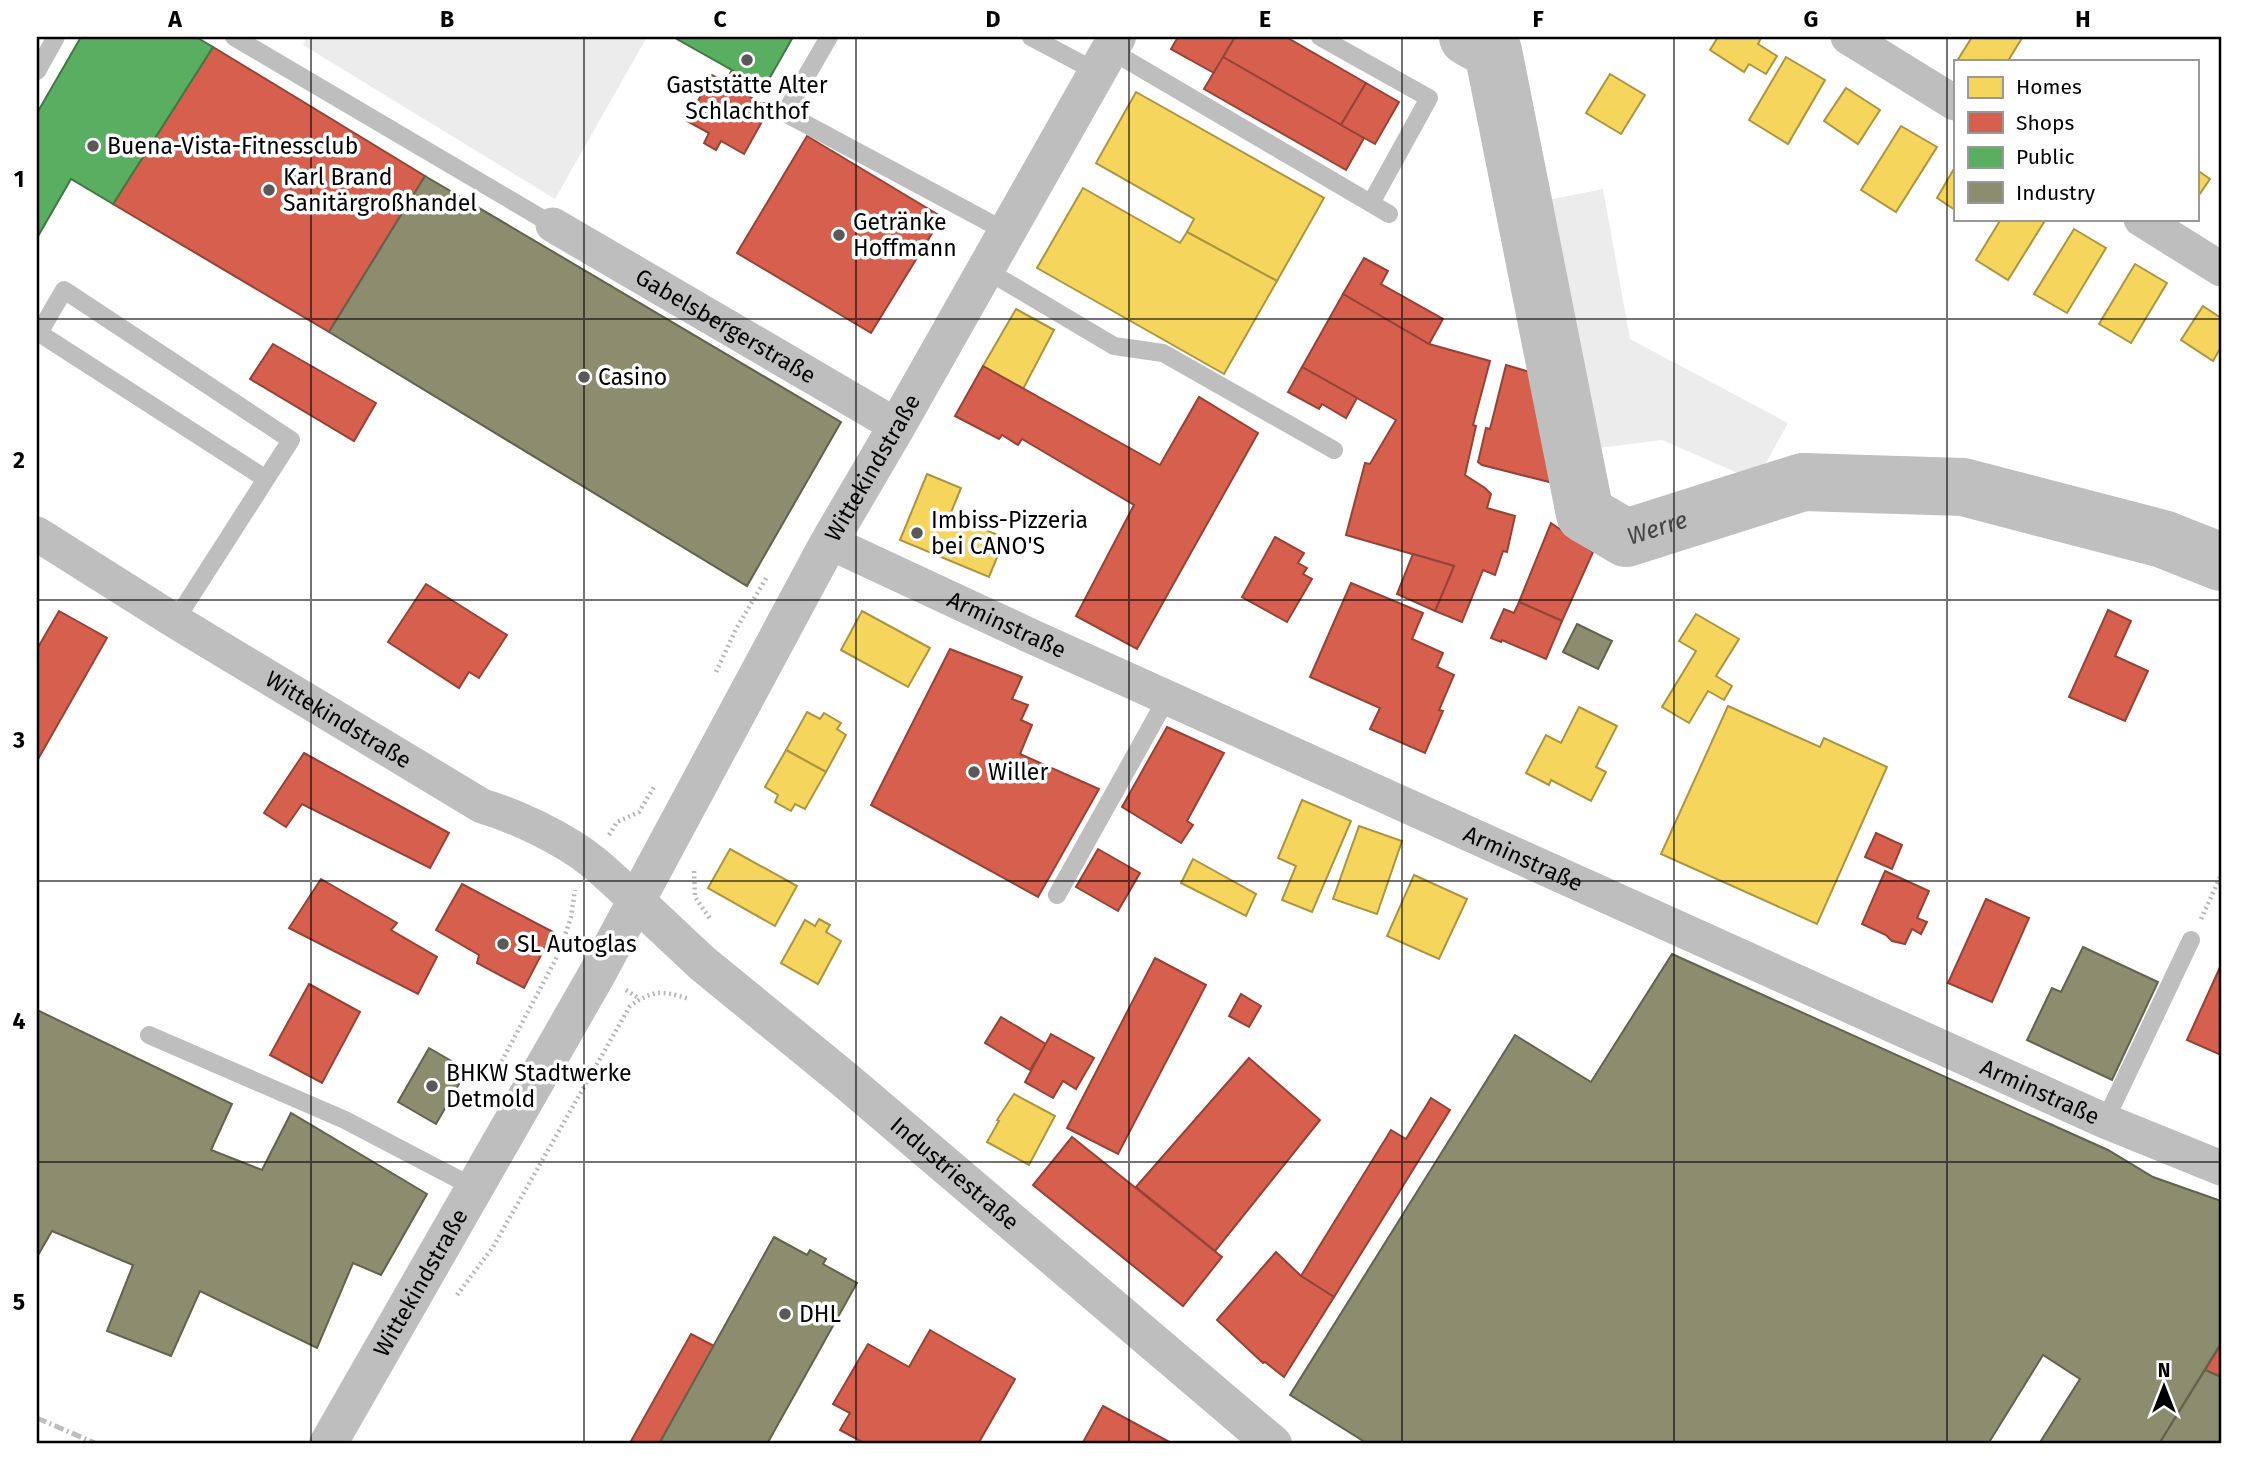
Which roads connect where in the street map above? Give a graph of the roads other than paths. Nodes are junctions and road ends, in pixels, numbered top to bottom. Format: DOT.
graph roads {
  1 [pos="56,37"];
  2 [pos="234,37"];
  3 [pos="829,37"];
  4 [pos="1031,37"];
  5 [pos="1320,37"];
  6 [pos="1848,37"];
  7 [pos="1108,53"];
  8 [pos="37,71"];
  9 [pos="1954,102"];
  10 [pos="1371,202"];
  11 [pos="1390,214"];
  12 [pos="2143,220"];
  13 [pos="552,225"];
  14 [pos="1007,232"];
  15 [pos="2221,269"];
  16 [pos="986,270"];
  17 [pos="897,426"];
  18 [pos="1334,450"];
  19 [pos="266,479"];
  20 [pos="37,534"];
  21 [pos="829,542"];
  22 [pos="174,621"];
  23 [pos="1167,698"];
  24 [pos="1057,895"];
  25 [pos="637,902"];
  26 [pos="2191,940"];
  27 [pos="149,1035"];
  28 [pos="2105,1121"];
  29 [pos="2221,1168"];
  30 [pos="475,1188"];
  31 [pos="328,1444"];
  32 [pos="1273,1444"];
  1 -- 8 [label="lane"];
  2 -- 13 [label="lane"];
  3 -- 14 [label="lane"];
  4 -- 7 [label="lane"];
  5 -- 10 [label="lane"];
  6 -- 9 [label="street"];
  7 -- 10 [label="lane"];
  7 -- 14 [label="street, Wittekindstraße"];
  10 -- 11 [label="lane"];
  12 -- 15 [label="street"];
  13 -- 17 [label="street, Gabelsbergerstraße"];
  14 -- 16 [label="street, Wittekindstraße"];
  16 -- 17 [label="street, Wittekindstraße"];
  16 -- 18 [label="lane"];
  17 -- 21 [label="street, Wittekindstraße"];
  19 -- 19 [label="lane"];
  19 -- 22 [label="lane"];
  20 -- 22 [label="street, Wittekindstraße"];
  21 -- 23 [label="street, Arminstraße"];
  21 -- 25 [label="street, Wittekindstraße"];
  22 -- 25 [label="street, Wittekindstraße"];
  23 -- 24 [label="lane"];
  23 -- 28 [label="street, Arminstraße"];
  25 -- 30 [label="street, Wittekindstraße"];
  25 -- 32 [label="street, Industriestraße"];
  26 -- 28 [label="lane"];
  27 -- 30 [label="lane"];
  28 -- 29 [label="street, Arminstraße"];
  30 -- 31 [label="street, Wittekindstraße"];
}
